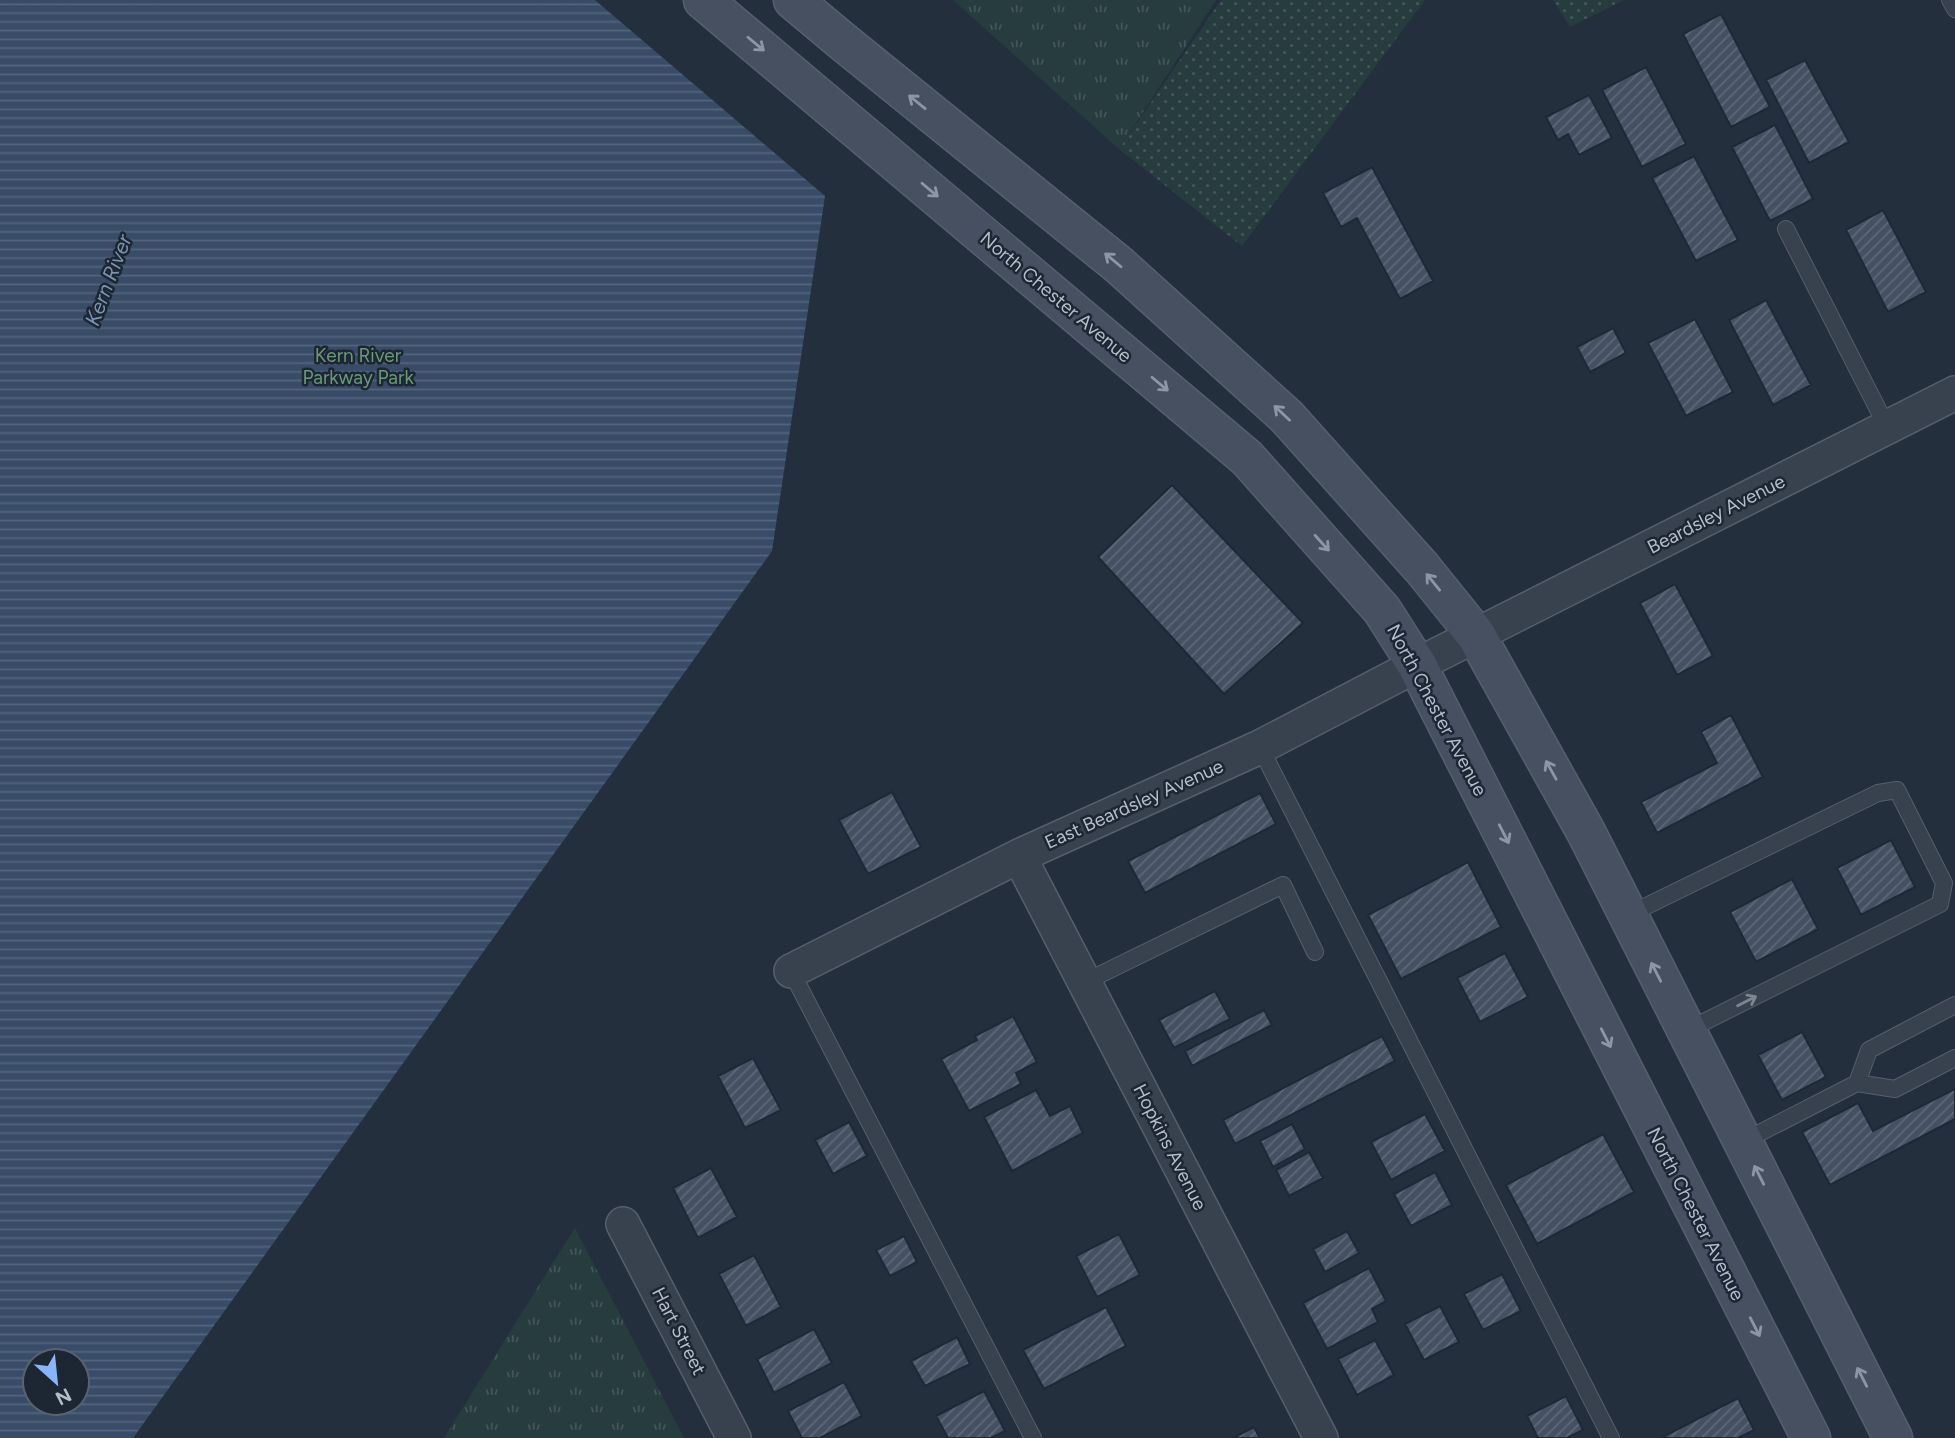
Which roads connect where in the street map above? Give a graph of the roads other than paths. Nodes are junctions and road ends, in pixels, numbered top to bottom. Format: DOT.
graph roads {
  1 [pos="703,0"];
  2 [pos="793,0"];
  3 [pos="1950,0"];
  4 [pos="1955,9"];
  5 [pos="1786,229"];
  6 [pos="1955,393"];
  7 [pos="1887,427"];
  8 [pos="1476,635"];
  9 [pos="1417,665"];
  10 [pos="1260,747"];
  11 [pos="1019,856"];
  12 [pos="1628,915"];
  13 [pos="1315,952"];
  14 [pos="791,971"];
  15 [pos="1085,982"];
  16 [pos="1955,1006"];
  17 [pos="1686,1031"];
  18 [pos="1955,1058"];
  19 [pos="1857,1083"];
  20 [pos="1742,1142"];
  21 [pos="623,1224"];
  22 [pos="1811,1429"];
  23 [pos="734,1438"];
  24 [pos="1033,1438"];
  25 [pos="1321,1438"];
  26 [pos="1611,1438"];
  27 [pos="1894,1438"];
  1 -- 9 [label="main road, North Chester Avenue, one-way"];
  8 -- 2 [label="main road, one-way"];
  3 -- 4 [label="lane"];
  5 -- 7 [label="lane"];
  6 -- 7 [label="street, Beardsley Avenue"];
  7 -- 8 [label="street, Beardsley Avenue"];
  8 -- 9 [label="street, East Beardsley Avenue"];
  12 -- 8 [label="main road, one-way"];
  9 -- 10 [label="street, East Beardsley Avenue"];
  9 -- 22 [label="main road, North Chester Avenue, one-way"];
  10 -- 11 [label="street, East Beardsley Avenue"];
  10 -- 26 [label="lane"];
  11 -- 14 [label="street, East Beardsley Avenue"];
  11 -- 15 [label="street, Hopkins Avenue"];
  17 -- 12 [label="main road, one-way"];
  17 -- 12 [label="lane, one-way"];
  13 -- 15 [label="lane"];
  14 -- 24 [label="lane"];
  15 -- 25 [label="street, Hopkins Avenue"];
  16 -- 19 [label="lane"];
  17 -- 20 [label="main road"];
  18 -- 19 [label="lane"];
  19 -- 20 [label="lane"];
  27 -- 20 [label="main road, one-way"];
  21 -- 23 [label="street, Hart Street"];
}
